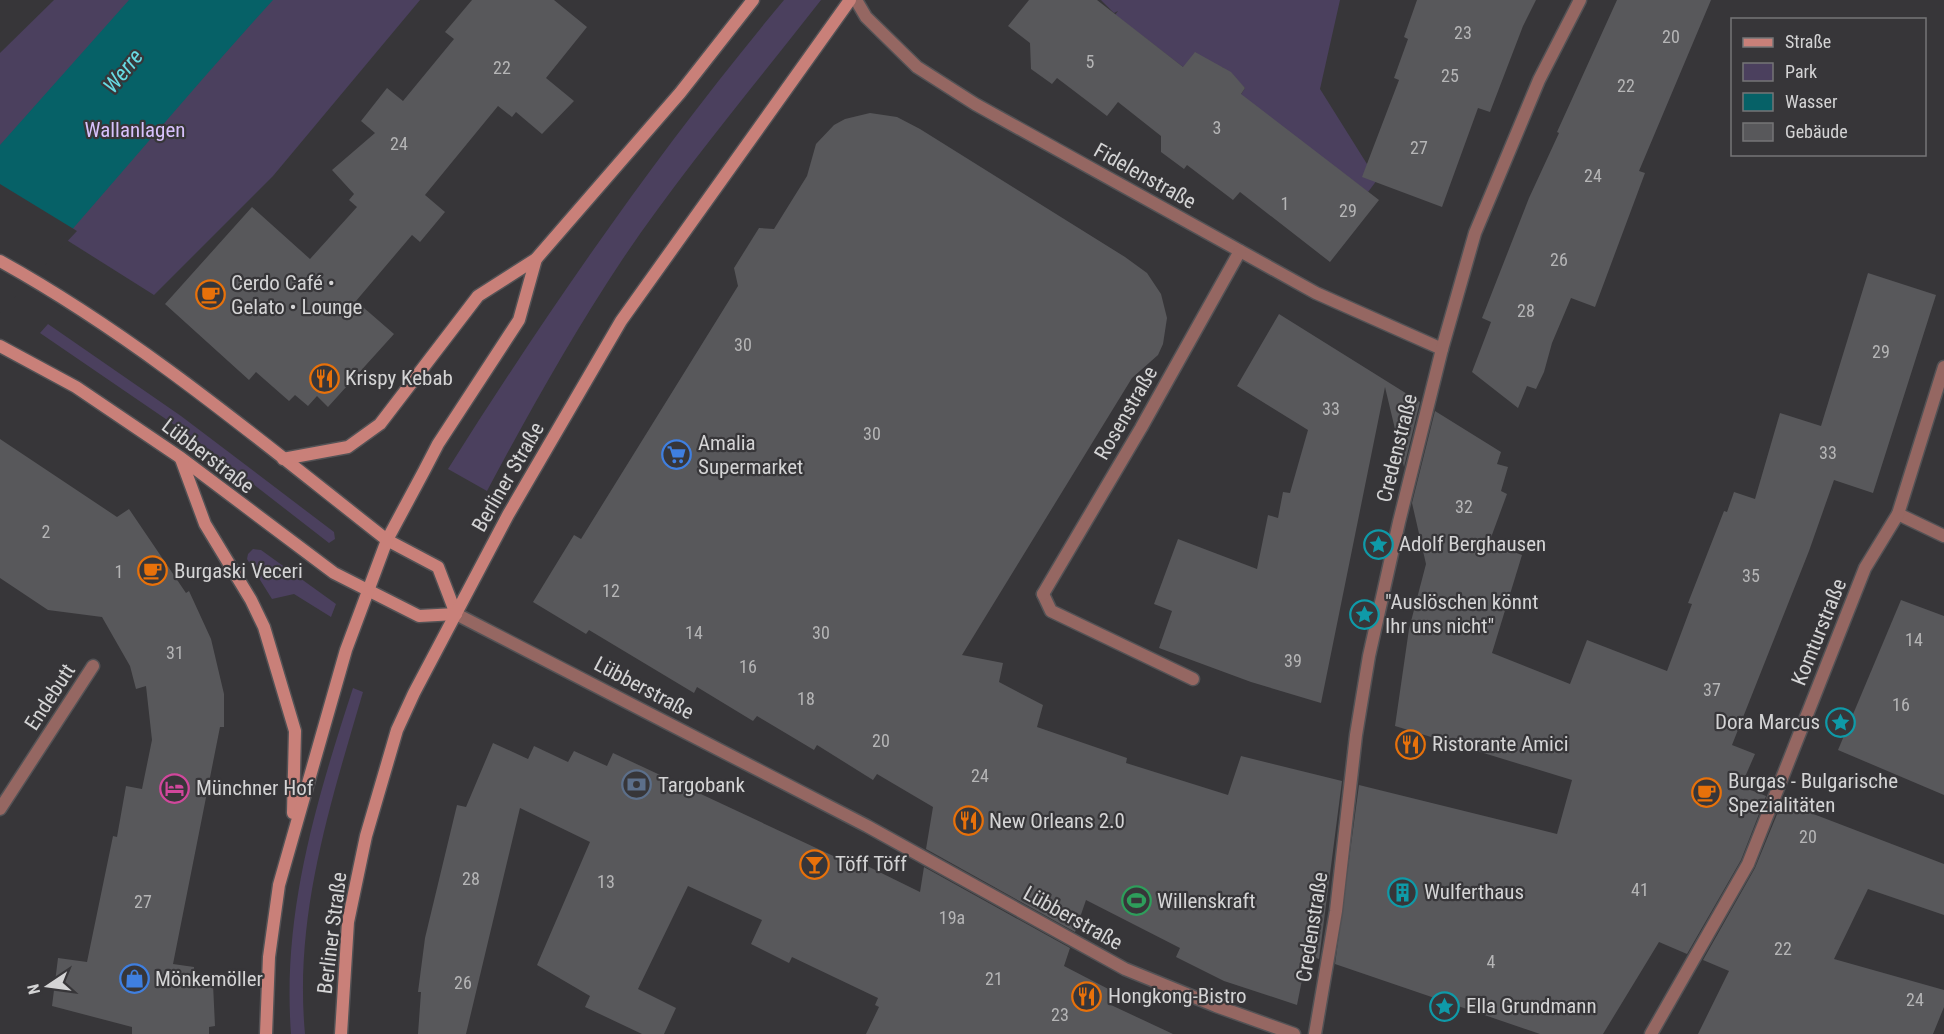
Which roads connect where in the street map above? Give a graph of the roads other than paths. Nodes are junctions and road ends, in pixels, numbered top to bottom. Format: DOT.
graph roads {
  1 [pos="753,0"];
  2 [pos="850,0"];
  3 [pos="856,0"];
  4 [pos="1580,0"];
  5 [pos="1240,251"];
  6 [pos="536,259"];
  7 [pos="0,261"];
  8 [pos="0,346"];
  9 [pos="1442,349"];
  10 [pos="1944,367"];
  11 [pos="181,458"];
  12 [pos="283,459"];
  13 [pos="1898,514"];
  14 [pos="1944,536"];
  15 [pos="387,540"];
  16 [pos="367,590"];
  17 [pos="456,614"];
  18 [pos="93,666"];
  19 [pos="1193,679"];
  20 [pos="0,809"];
  21 [pos="293,829"];
  22 [pos="266,1034"];
  23 [pos="341,1034"];
  24 [pos="1294,1034"];
  25 [pos="1315,1034"];
  26 [pos="1651,1034"];
  1 -- 6 [label="main road"];
  2 -- 17 [label="main road, Berliner Straße"];
  3 -- 5 [label="street, Fidelenstraße"];
  4 -- 9 [label="street, Credenstraße"];
  5 -- 9 [label="street, Fidelenstraße"];
  5 -- 19 [label="street, Rosenstraße"];
  6 -- 12 [label="main road"];
  6 -- 15 [label="main road"];
  7 -- 12 [label="main road, Lübberstraße"];
  8 -- 11 [label="main road, Lübberstraße"];
  9 -- 25 [label="street, Credenstraße"];
  10 -- 13 [label="street, Komturstraße"];
  11 -- 16 [label="main road, Lübberstraße"];
  11 -- 21 [label="main road"];
  12 -- 15 [label="main road, Lübberstraße"];
  13 -- 14 [label="street"];
  13 -- 26 [label="street, Komturstraße"];
  15 -- 16 [label="main road"];
  15 -- 17 [label="main road, Lübberstraße"];
  16 -- 17 [label="main road, Lübberstraße"];
  16 -- 21 [label="main road"];
  17 -- 23 [label="main road, Berliner Straße"];
  17 -- 24 [label="street, Lübberstraße"];
  18 -- 20 [label="street, Endebutt"];
  21 -- 22 [label="main road"];
}
